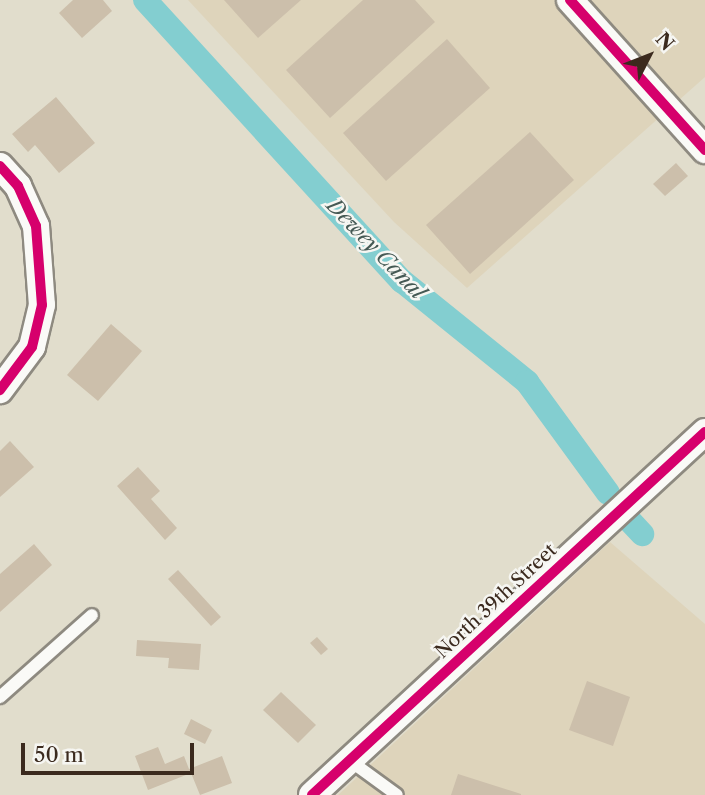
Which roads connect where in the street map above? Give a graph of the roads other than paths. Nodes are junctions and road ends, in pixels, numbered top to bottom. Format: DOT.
graph roads {
  1 [pos="570,0"];
  2 [pos="705,150"];
  3 [pos="0,166"];
  4 [pos="0,390"];
  5 [pos="705,432"];
  6 [pos="92,615"];
  7 [pos="0,697"];
  8 [pos="349,760"];
  9 [pos="312,795"];
  10 [pos="397,795"];
  1 -- 2 [label="street"];
  3 -- 4 [label="street"];
  5 -- 8 [label="street, North 39th Street"];
  6 -- 7 [label="lane"];
  8 -- 9 [label="street, North 39th Street"];
  8 -- 10 [label="lane"];
}
